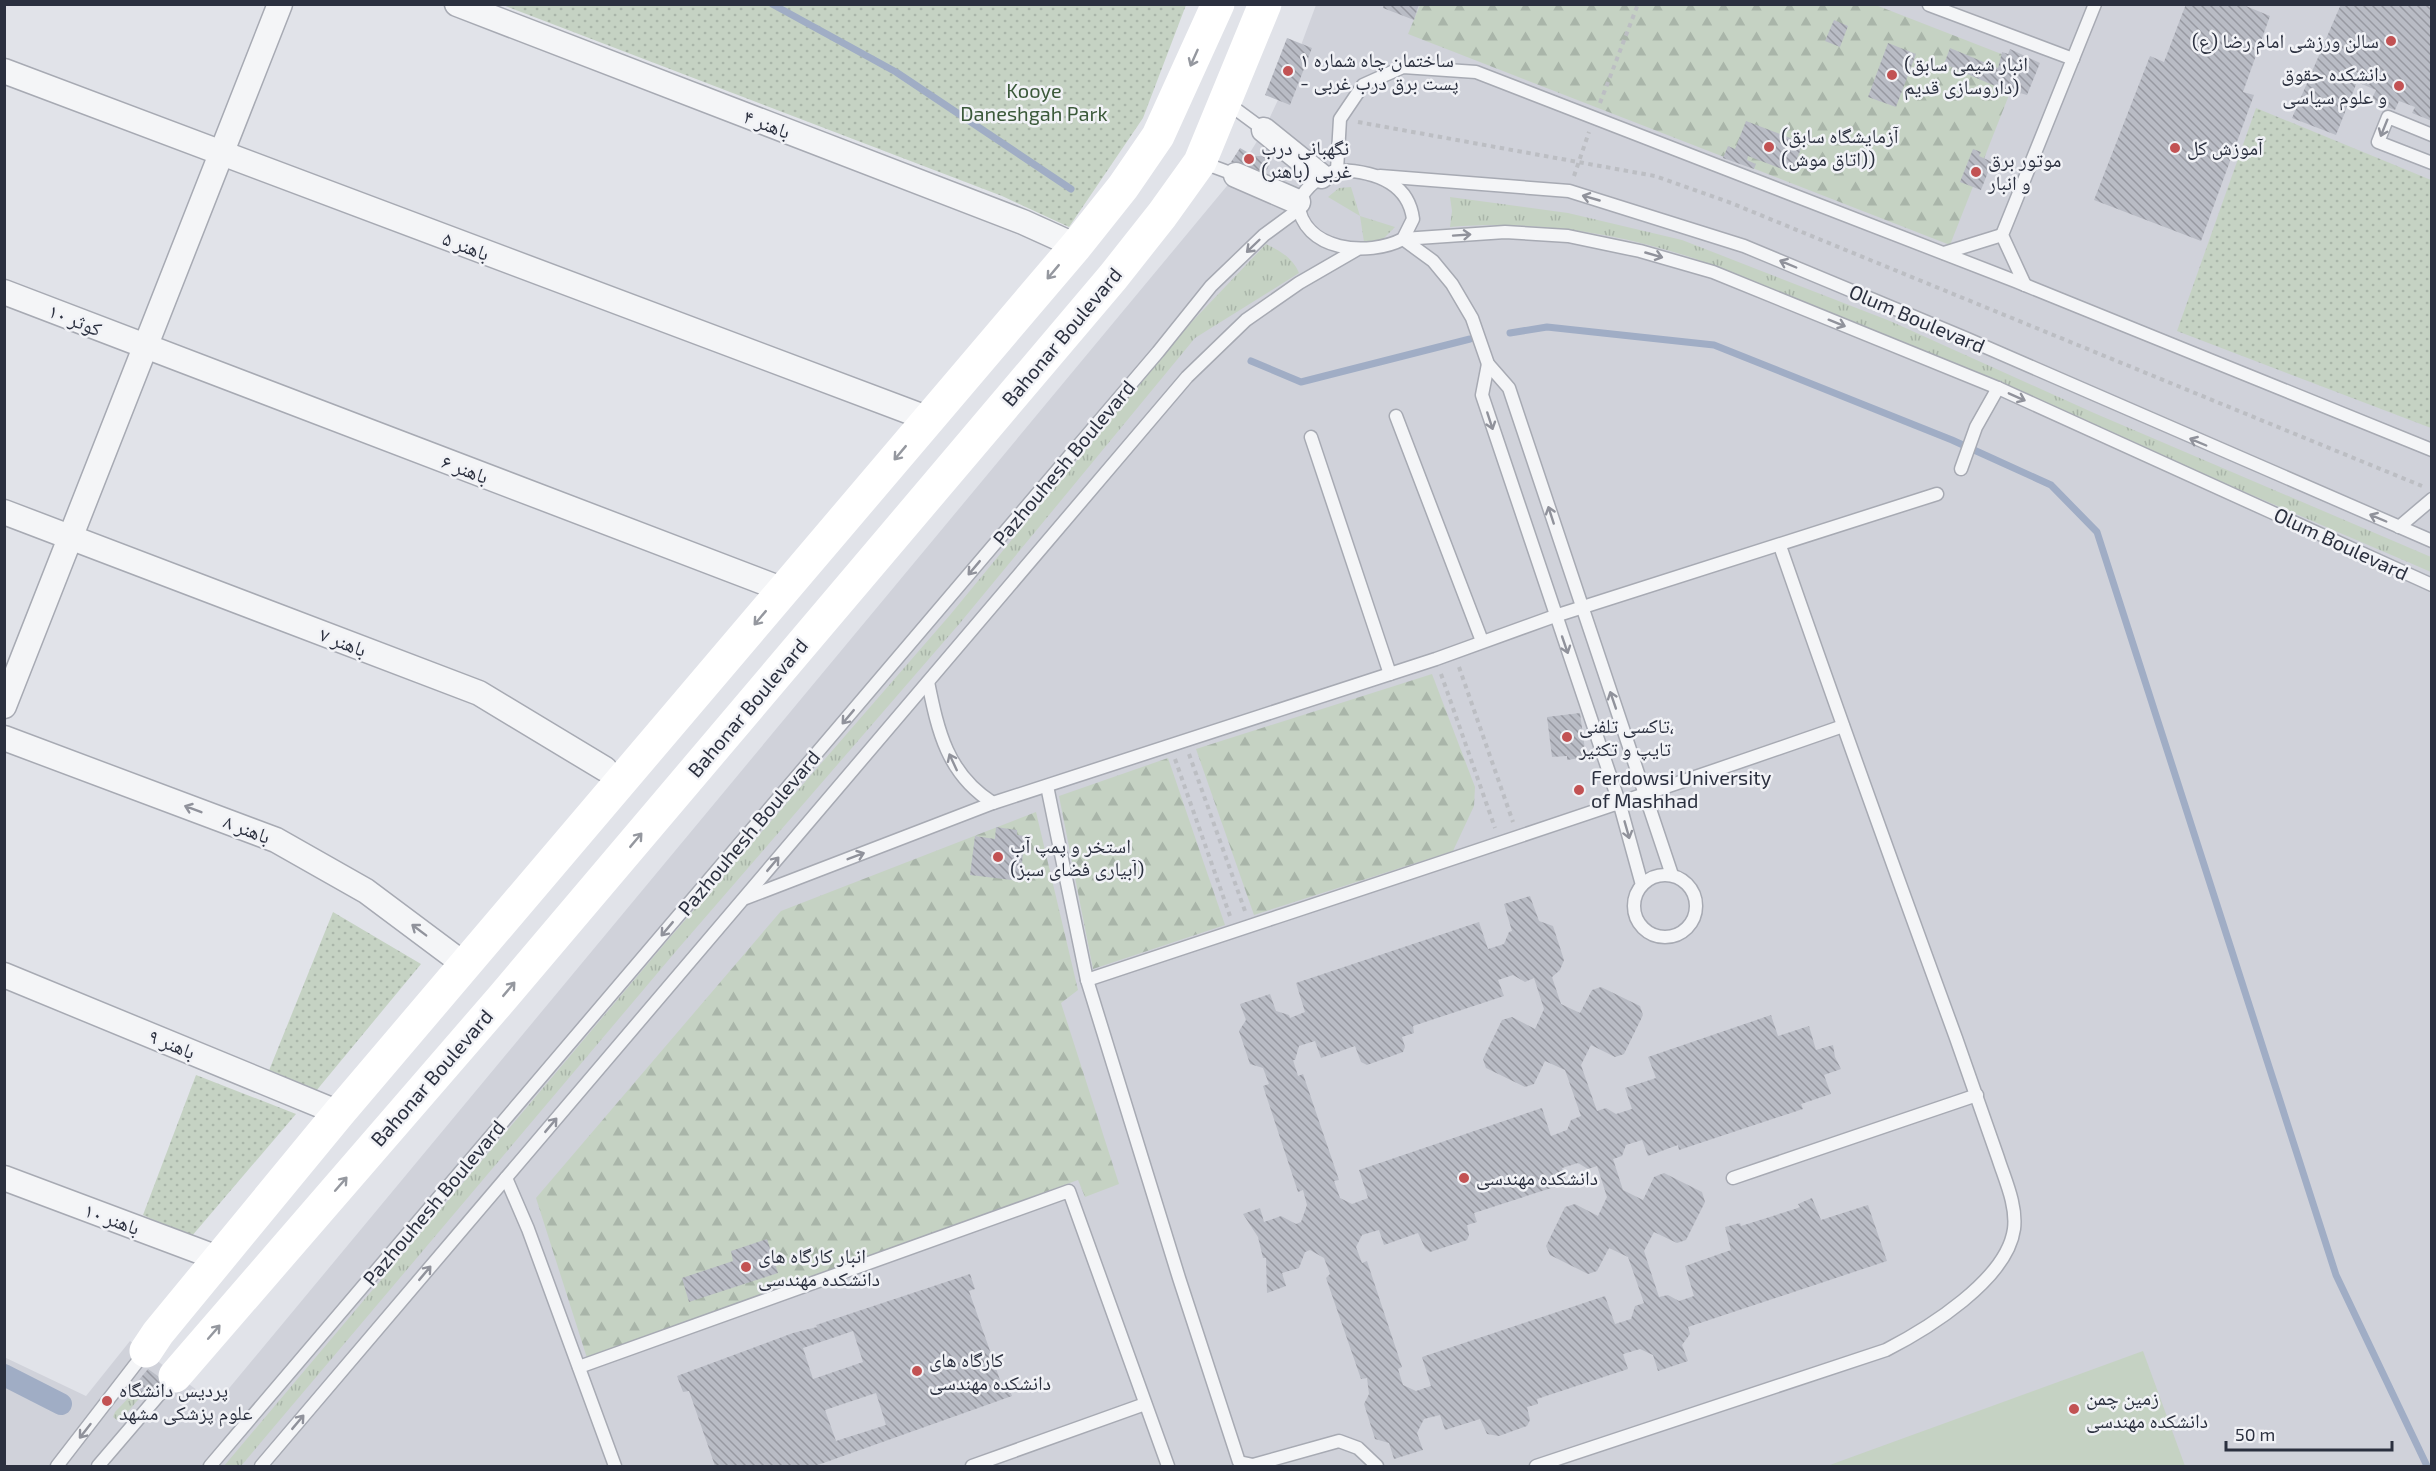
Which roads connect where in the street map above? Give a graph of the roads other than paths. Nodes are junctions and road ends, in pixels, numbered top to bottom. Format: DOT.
graph roads {
  1 [pos="280,4"];
  2 [pos="457,4"];
  3 [pos="1218,4"];
  4 [pos="1265,4"];
  5 [pos="2095,4"];
  6 [pos="1929,5"];
  7 [pos="2073,59"];
  8 [pos="4,71"];
  9 [pos="1225,101"];
  10 [pos="1264,130"];
  11 [pos="2432,135"];
  12 [pos="222,155"];
  13 [pos="1200,162"];
  14 [pos="2432,163"];
  15 [pos="1329,173"];
  16 [pos="1236,175"];
  17 [pos="1380,176"];
  18 [pos="1298,206"];
  19 [pos="2002,235"];
  20 [pos="1403,238"];
  21 [pos="1076,246"];
  22 [pos="1356,250"];
  23 [pos="1944,253"];
  24 [pos="2025,285"];
  25 [pos="4,292"];
  26 [pos="146,348"];
  27 [pos="1488,364"];
  28 [pos="1998,388"];
  29 [pos="1396,416"];
  30 [pos="929,419"];
  31 [pos="1311,437"];
  32 [pos="2432,450"];
  33 [pos="1962,469"];
  34 [pos="1937,494"];
  35 [pos="2432,500"];
  36 [pos="4,512"];
  37 [pos="2399,527"];
  38 [pos="70,538"];
  39 [pos="2432,542"];
  40 [pos="1780,546"];
  41 [pos="2432,585"];
  42 [pos="784,590"];
  43 [pos="1582,609"];
  44 [pos="1555,616"];
  45 [pos="1482,641"];
  46 [pos="718,668"];
  47 [pos="1390,674"];
  48 [pos="928,682"];
  49 [pos="755,699"];
  50 [pos="4,706"];
  51 [pos="1843,726"];
  52 [pos="4,738"];
  53 [pos="605,769"];
  54 [pos="1047,786"];
  55 [pos="1646,795"];
  56 [pos="993,803"];
  57 [pos="1620,805"];
  58 [pos="1672,875"];
  59 [pos="1642,885"];
  60 [pos="743,900"];
  61 [pos="465,965"];
  62 [pos="4,975"];
  63 [pos="1087,980"];
  64 [pos="1977,1095"];
  65 [pos="339,1113"];
  66 [pos="4,1178"];
  67 [pos="1732,1178"];
  68 [pos="506,1179"];
  69 [pos="220,1259"];
  70 [pos="152,1342"];
  71 [pos="183,1367"];
  72 [pos="579,1367"];
  73 [pos="1145,1404"];
  74 [pos="57,1467"];
  75 [pos="98,1467"];
  76 [pos="210,1467"];
  77 [pos="261,1467"];
  78 [pos="615,1467"];
  79 [pos="972,1467"];
  80 [pos="1168,1467"];
  81 [pos="1377,1467"];
  82 [pos="1536,1467"];
  1 -- 12 [label="street"];
  2 -- 21 [label="street, باهنر ۴"];
  3 -- 21 [label="street, one-way"];
  4 -- 9 [label="street, Bahonar Boulevard"];
  5 -- 7 [label="lane"];
  6 -- 7 [label="lane"];
  7 -- 19 [label="lane"];
  8 -- 12 [label="street, باهنر ۵"];
  9 -- 10 [label="lane"];
  9 -- 13 [label="street, Bahonar Boulevard"];
  10 -- 15 [label="street"];
  11 -- 14 [label="lane, one-way"];
  12 -- 26 [label="street"];
  12 -- 30 [label="street, باهنر ۵"];
  13 -- 16 [label="lane"];
  13 -- 49 [label="street, Bahonar Boulevard"];
  15 -- 17 [label="lane"];
  15 -- 18 [label="lane"];
  15 -- 23 [label="lane"];
  16 -- 18 [label="street"];
  17 -- 20 [label="lane"];
  37 -- 17 [label="lane, Olum Boulevard, one-way"];
  18 -- 22 [label="lane"];
  18 -- 76 [label="lane, Pazhouhesh Boulevard, one-way"];
  19 -- 23 [label="lane"];
  19 -- 24 [label="lane"];
  20 -- 22 [label="lane"];
  20 -- 27 [label="lane"];
  20 -- 28 [label="lane, Olum Boulevard, one-way"];
  21 -- 30 [label="street, one-way"];
  22 -- 48 [label="lane, Pazhouhesh Boulevard"];
  23 -- 24 [label="lane"];
  24 -- 32 [label="lane"];
  25 -- 26 [label="street, کوثر ۱۰"];
  26 -- 38 [label="street"];
  26 -- 42 [label="street, باهنر ۶"];
  43 -- 27 [label="lane, one-way"];
  27 -- 44 [label="lane, one-way"];
  28 -- 33 [label="lane"];
  28 -- 41 [label="lane, Olum Boulevard, one-way"];
  29 -- 45 [label="lane"];
  30 -- 42 [label="street, one-way"];
  31 -- 47 [label="lane"];
  34 -- 40 [label="lane"];
  35 -- 37 [label="lane"];
  36 -- 38 [label="street, باهنر ۷"];
  37 -- 39 [label="lane, Olum Boulevard"];
  38 -- 50 [label="street"];
  38 -- 53 [label="street, باهنر ۷"];
  40 -- 43 [label="lane"];
  40 -- 51 [label="lane"];
  42 -- 46 [label="street, one-way"];
  43 -- 44 [label="lane"];
  55 -- 43 [label="lane, one-way"];
  44 -- 45 [label="lane"];
  44 -- 57 [label="lane, one-way"];
  45 -- 47 [label="lane"];
  46 -- 49 [label="street"];
  46 -- 61 [label="street"];
  47 -- 54 [label="lane"];
  56 -- 48 [label="lane, one-way"];
  60 -- 48 [label="lane, Pazhouhesh Boulevard, one-way"];
  71 -- 49 [label="street, Bahonar Boulevard, one-way"];
  51 -- 55 [label="lane"];
  51 -- 64 [label="lane"];
  61 -- 52 [label="street, باهنر ۸, one-way"];
  54 -- 56 [label="lane"];
  54 -- 63 [label="lane"];
  55 -- 57 [label="lane"];
  55 -- 58 [label="lane"];
  60 -- 56 [label="lane, one-way"];
  57 -- 59 [label="lane, one-way"];
  57 -- 63 [label="lane"];
  58 -- 59 [label="lane"];
  58 -- 59 [label="lane"];
  68 -- 60 [label="lane, Pazhouhesh Boulevard, one-way"];
  61 -- 65 [label="street"];
  62 -- 65 [label="street, باهنر ۹"];
  63 -- 81 [label="lane"];
  64 -- 67 [label="lane"];
  64 -- 82 [label="lane"];
  65 -- 69 [label="street"];
  66 -- 69 [label="street, باهنر ۱۰"];
  68 -- 72 [label="lane"];
  77 -- 68 [label="lane, Pazhouhesh Boulevard, one-way"];
  69 -- 70 [label="street"];
  70 -- 71 [label="street"];
  70 -- 74 [label="lane, one-way"];
  71 -- 75 [label="lane"];
  72 -- 73 [label="lane"];
  72 -- 78 [label="lane"];
  73 -- 79 [label="lane"];
  73 -- 80 [label="lane"];
}
